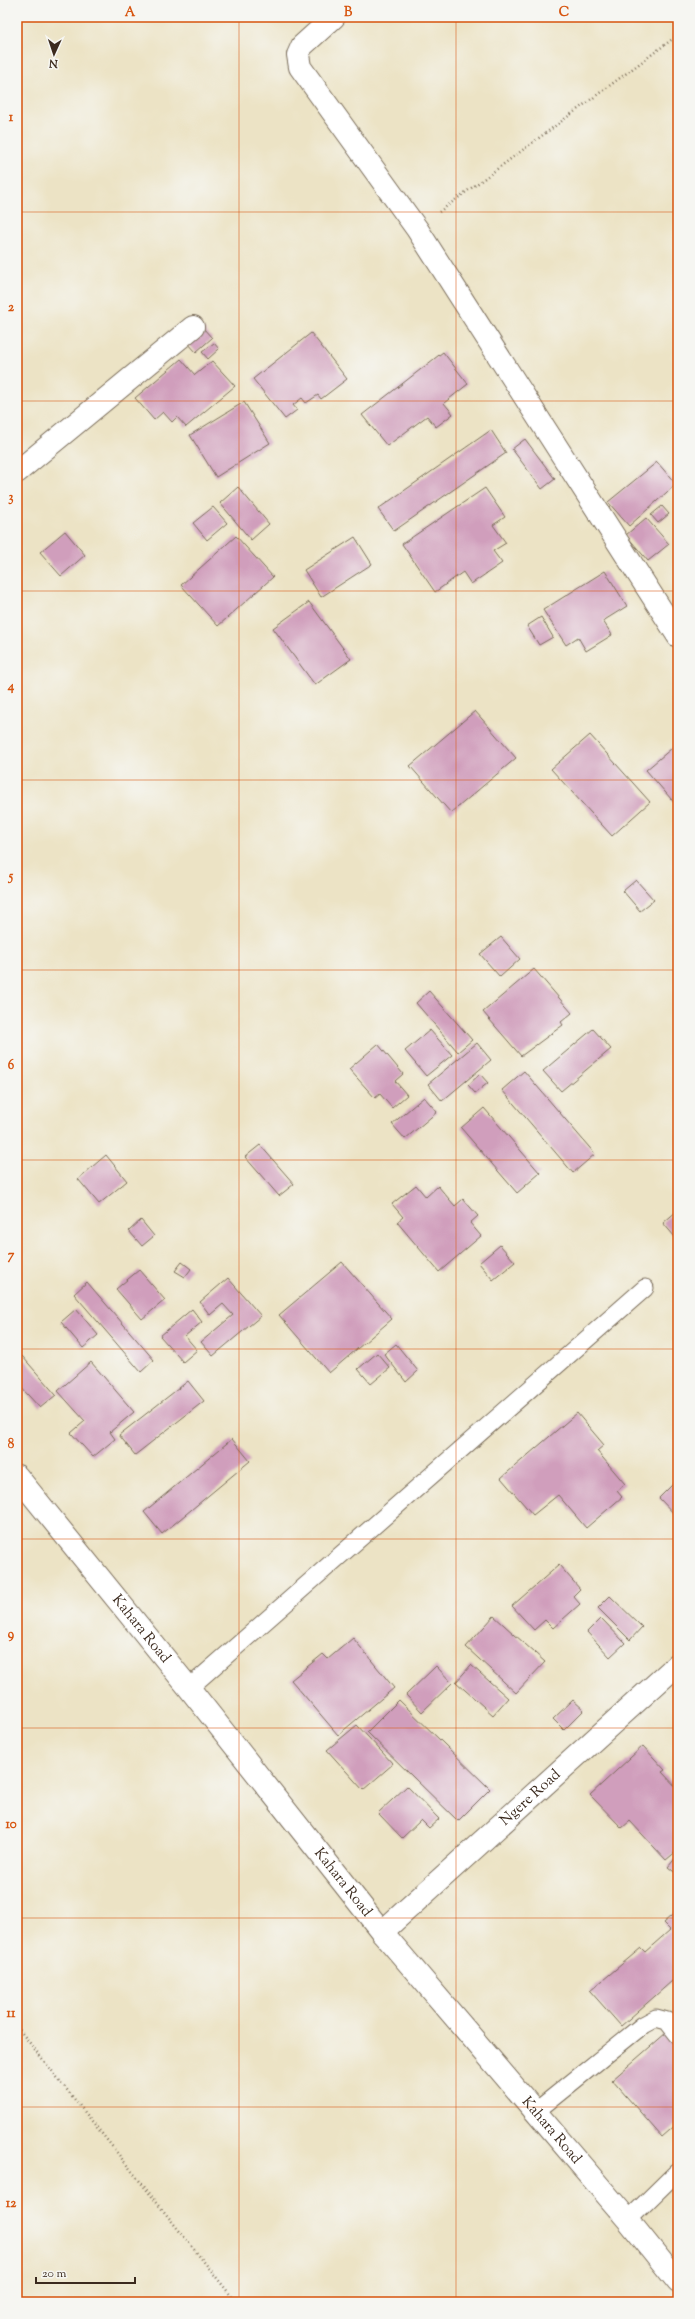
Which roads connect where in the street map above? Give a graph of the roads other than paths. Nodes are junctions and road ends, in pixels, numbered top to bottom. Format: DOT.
graph roads {
  1 [pos="334,17"];
  2 [pos="193,327"];
  3 [pos="17,472"];
  4 [pos="678,636"];
  5 [pos="645,1288"];
  6 [pos="17,1476"];
  7 [pos="678,1664"];
  8 [pos="189,1688"];
  9 [pos="382,1932"];
  10 [pos="678,2035"];
  11 [pos="535,2112"];
  12 [pos="678,2171"];
  13 [pos="628,2220"];
  14 [pos="678,2282"];
  1 -- 4 [label="street"];
  2 -- 3 [label="street"];
  5 -- 8 [label="lane"];
  6 -- 8 [label="street, Kahara Road"];
  7 -- 9 [label="street, Ngere Road"];
  8 -- 9 [label="street, Kahara Road"];
  9 -- 11 [label="street, Kahara Road"];
  10 -- 11 [label="lane"];
  11 -- 13 [label="street, Kahara Road"];
  12 -- 13 [label="lane"];
  13 -- 14 [label="street, Kahara Road"];
}
